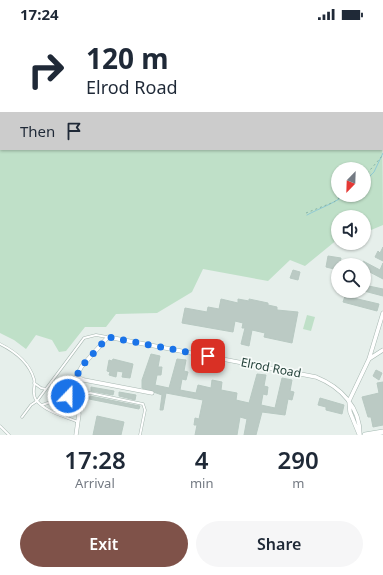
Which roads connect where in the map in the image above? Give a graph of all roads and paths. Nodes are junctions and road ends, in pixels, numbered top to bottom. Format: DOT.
graph roads {
  1 [pos="383,155"];
  2 [pos="371,169"];
  3 [pos="334,202"];
  4 [pos="306,214"];
  5 [pos="383,313"];
  6 [pos="108,337"];
  7 [pos="0,344"];
  8 [pos="383,350"];
  9 [pos="369,360"];
  10 [pos="76,377"];
  11 [pos="34,383"];
  12 [pos="46,389"];
  13 [pos="152,393"];
  14 [pos="68,396"];
  15 [pos="37,401"];
  16 [pos="349,401"];
  17 [pos="73,404"];
  18 [pos="42,405"];
  19 [pos="22,417"];
  20 [pos="79,422"];
  21 [pos="0,426"];
  22 [pos="383,432"];
  23 [pos="9,435"];
  24 [pos="76,435"];
  25 [pos="140,435"];
  26 [pos="360,435"];
  27 [pos="365,435"];
  1 -- 2 [label="path"];
  3 -- 4 [label="path"];
  5 -- 9 [label="street"];
  6 -- 10 [label="street"];
  6 -- 12 [label="lane"];
  6 -- 16 [label="street, Elrod Road"];
  7 -- 11 [label="lane"];
  8 -- 9 [label="street"];
  9 -- 16 [label="street"];
  10 -- 13 [label="street"];
  10 -- 14 [label="street"];
  11 -- 12 [label="lane"];
  11 -- 15 [label="lane"];
  12 -- 15 [label="lane"];
  14 -- 17 [label="street"];
  14 -- 18 [label="lane"];
  15 -- 18 [label="lane"];
  15 -- 19 [label="lane"];
  16 -- 26 [label="street"];
  17 -- 20 [label="street"];
  17 -- 25 [label="lane"];
  18 -- 20 [label="lane"];
  20 -- 24 [label="street"];
  21 -- 23 [label="lane"];
  22 -- 27 [label="street"];
}
